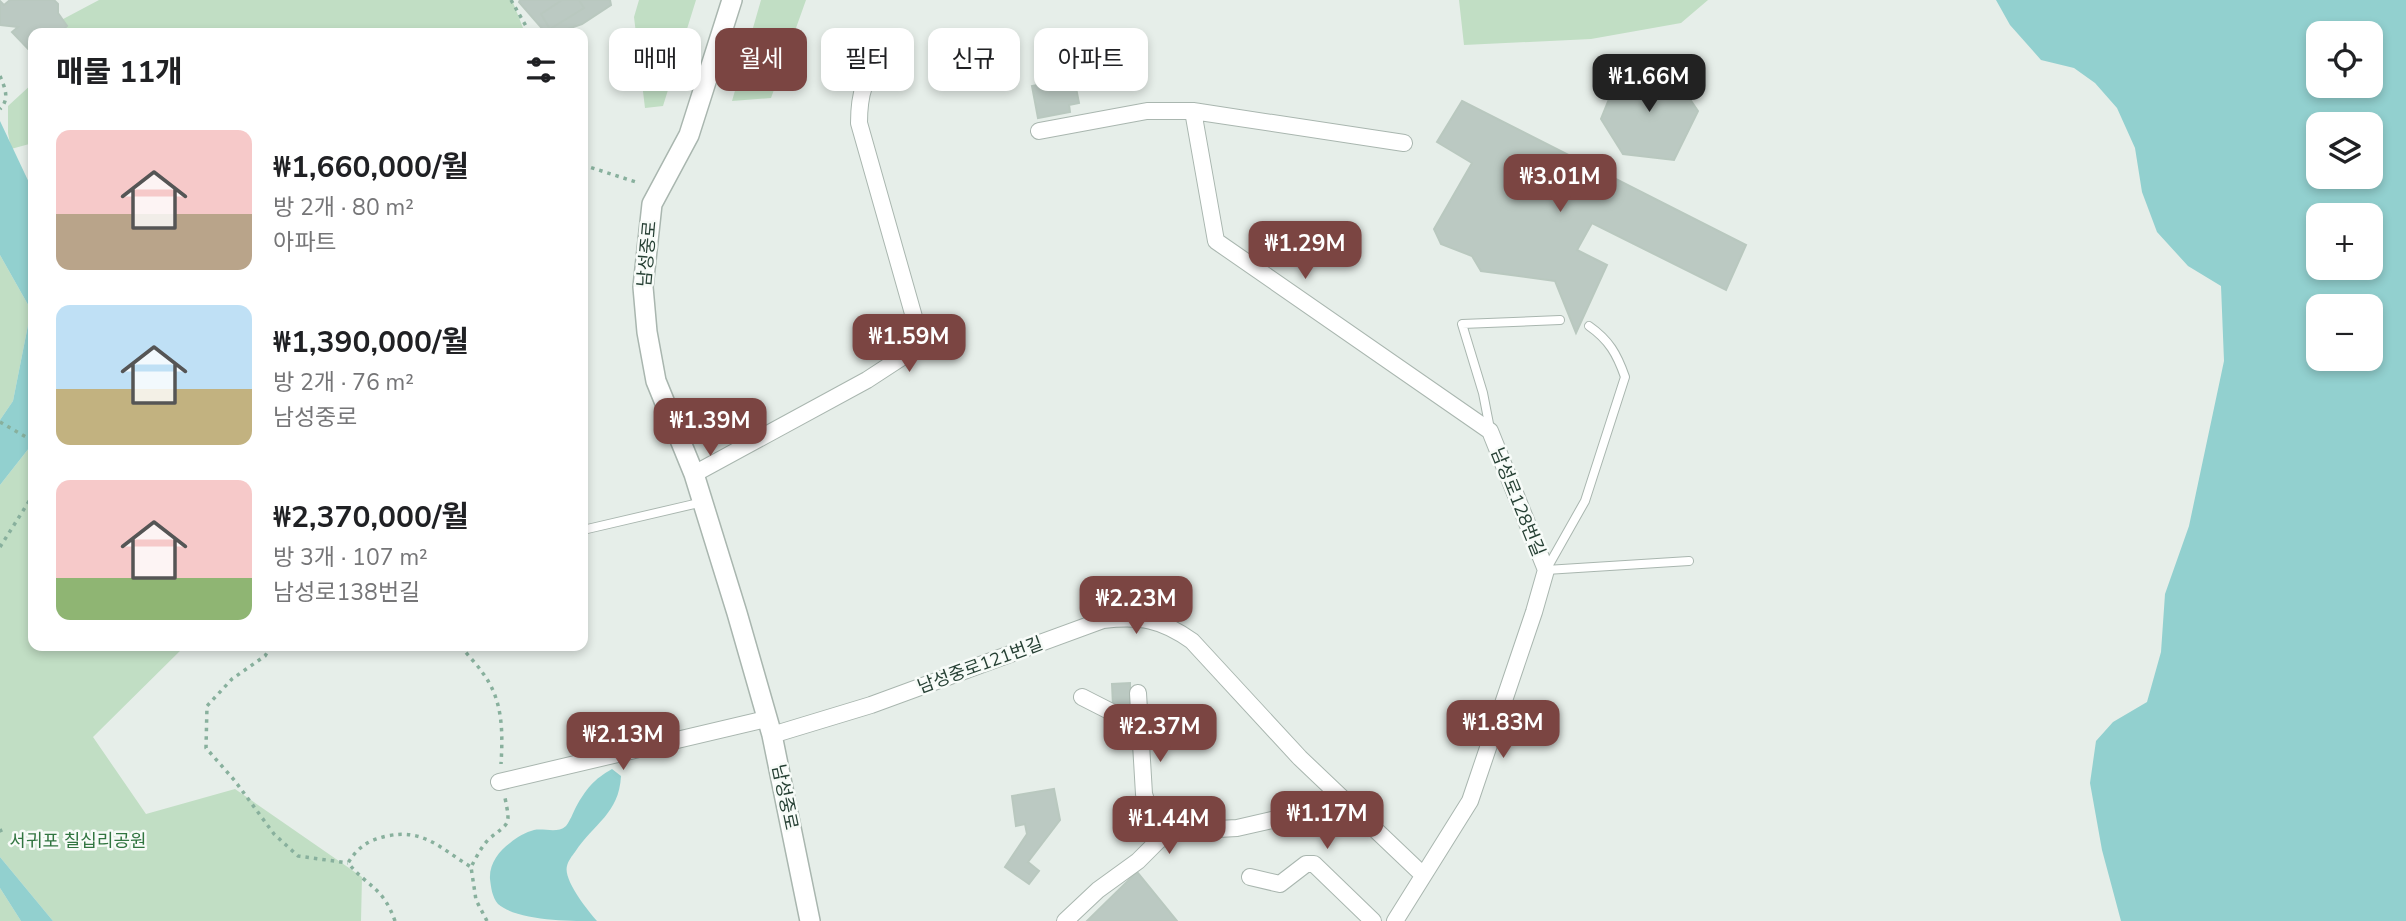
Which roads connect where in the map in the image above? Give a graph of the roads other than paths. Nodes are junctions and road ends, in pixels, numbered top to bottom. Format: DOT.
graph roads {
  1 [pos="732,0"];
  2 [pos="861,91"];
  3 [pos="1193,111"];
  4 [pos="1039,131"];
  5 [pos="1404,143"];
  6 [pos="1560,320"];
  7 [pos="1588,326"];
  8 [pos="1490,432"];
  9 [pos="694,474"];
  10 [pos="703,502"];
  11 [pos="588,529"];
  12 [pos="1689,561"];
  13 [pos="1546,570"];
  14 [pos="1138,693"];
  15 [pos="1082,697"];
  16 [pos="1139,726"];
  17 [pos="769,727"];
  18 [pos="499,782"];
  19 [pos="1281,818"];
  20 [pos="1159,840"];
  21 [pos="1423,875"];
  22 [pos="1250,877"];
  23 [pos="810,921"];
  24 [pos="1065,921"];
  25 [pos="1373,921"];
  26 [pos="1395,921"];
  1 -- 9 [label="street, 남성중로"];
  2 -- 9 [label="street"];
  3 -- 4 [label="street"];
  3 -- 5 [label="street"];
  3 -- 8 [label="street, 남성로128번길"];
  6 -- 8 [label="lane"];
  7 -- 13 [label="lane"];
  8 -- 13 [label="street, 남성로128번길"];
  9 -- 10 [label="street, 남성중로"];
  10 -- 11 [label="lane"];
  10 -- 17 [label="street, 남성중로"];
  12 -- 13 [label="lane"];
  13 -- 21 [label="street, 남성로128번길"];
  14 -- 16 [label="street"];
  15 -- 16 [label="street"];
  16 -- 20 [label="street"];
  17 -- 18 [label="street, 남성중로121번길"];
  17 -- 21 [label="street, 남성중로121번길"];
  17 -- 23 [label="street, 남성중로"];
  19 -- 20 [label="street"];
  20 -- 24 [label="street"];
  21 -- 26 [label="street, 남성로128번길"];
  22 -- 25 [label="street"];
}
